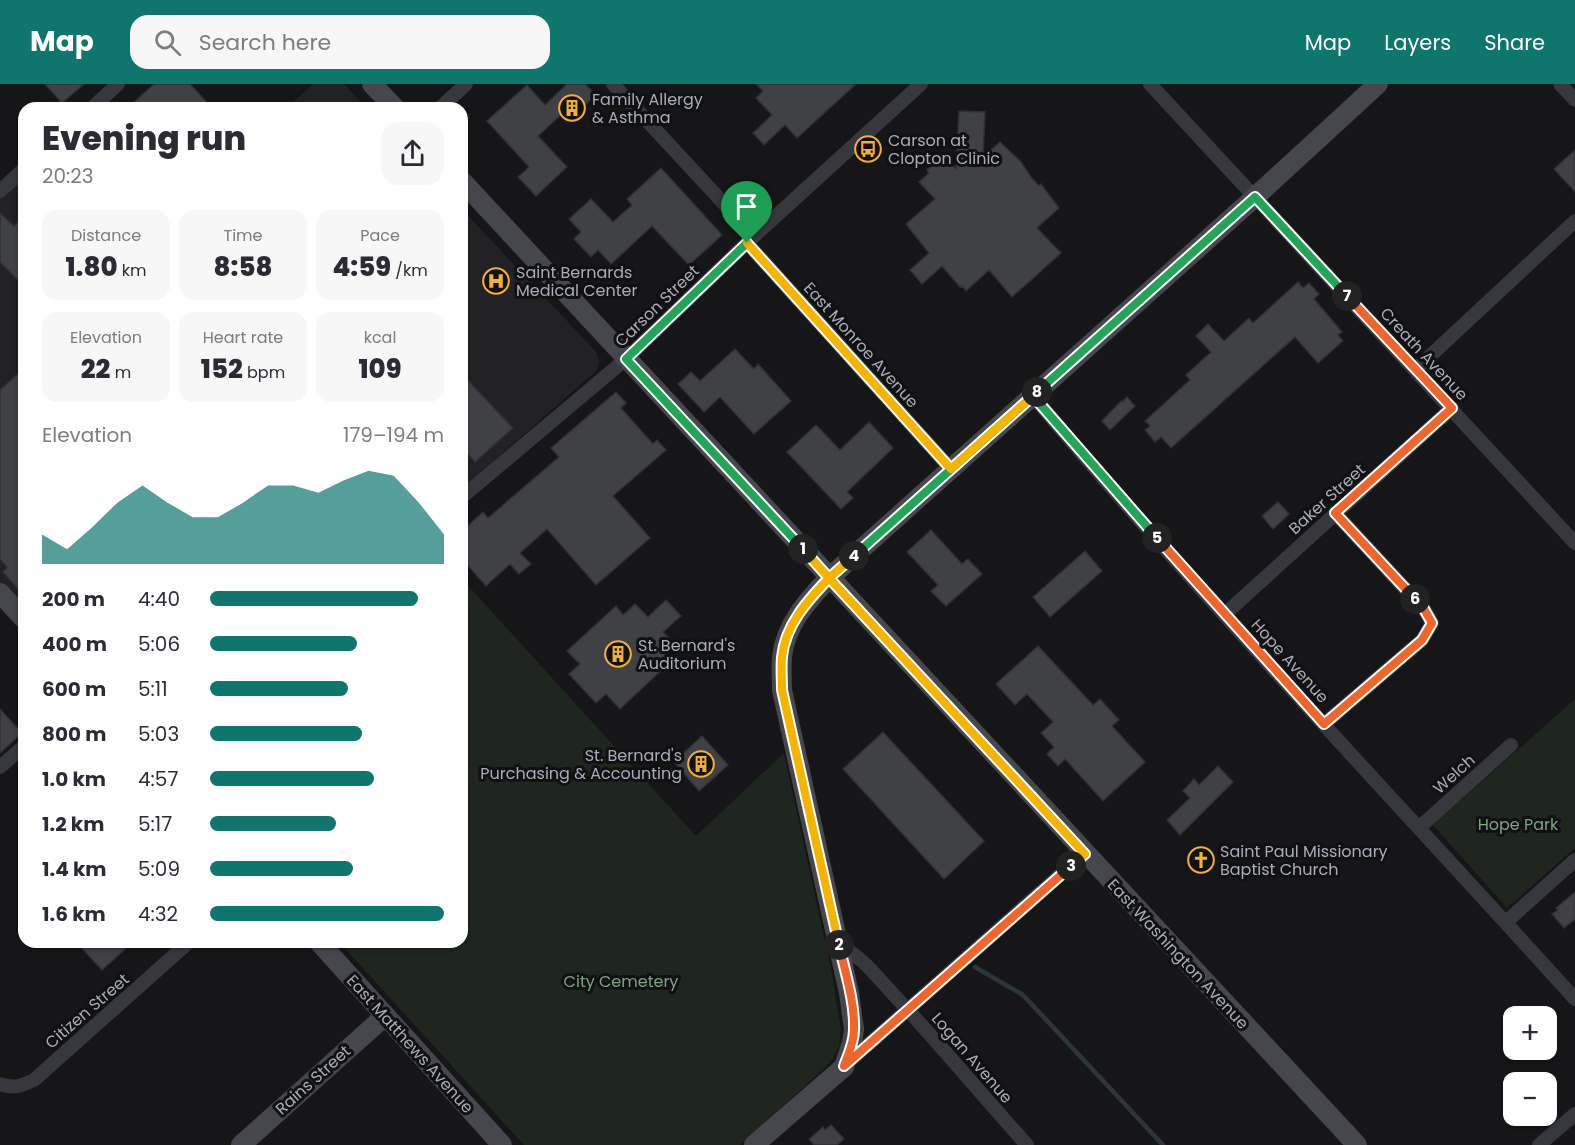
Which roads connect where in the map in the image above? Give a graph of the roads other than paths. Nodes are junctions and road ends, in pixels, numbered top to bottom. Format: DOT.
graph roads {
  1 [pos="118,84"];
  2 [pos="372,84"];
  3 [pos="466,84"];
  4 [pos="613,84"];
  5 [pos="921,84"];
  6 [pos="1150,84"];
  7 [pos="1378,84"];
  8 [pos="1560,84"];
  9 [pos="1575,100"];
  10 [pos="103,102"];
  11 [pos="389,102"];
  12 [pos="446,102"];
  13 [pos="18,174"];
  14 [pos="2,186"];
  15 [pos="468,188"];
  16 [pos="1255,197"];
  17 [pos="1575,221"];
  18 [pos="750,240"];
  19 [pos="626,359"];
  20 [pos="1416,369"];
  21 [pos="1033,396"];
  22 [pos="1452,408"];
  23 [pos="951,469"];
  24 [pos="468,486"];
  25 [pos="1335,513"];
  26 [pos="1573,537"];
  27 [pos="829,578"];
  28 [pos="0,593"];
  29 [pos="18,612"];
  30 [pos="1225,614"];
  31 [pos="1324,724"];
  32 [pos="1511,745"];
  33 [pos="18,751"];
  34 [pos="0,767"];
  35 [pos="1420,827"];
  36 [pos="1085,854"];
  37 [pos="1575,860"];
  38 [pos="1506,922"];
  39 [pos="839,945"];
  40 [pos="182,948"];
  41 [pos="324,948"];
  42 [pos="1575,999"];
  43 [pos="909,1011"];
  44 [pos="386,1016"];
  45 [pos="844,1066"];
  46 [pos="0,1084"];
  47 [pos="1575,1114"];
  48 [pos="241,1145"];
  49 [pos="502,1145"];
  50 [pos="754,1145"];
  51 [pos="1026,1145"];
  52 [pos="1357,1145"];
  53 [pos="1539,1145"];
  1 -- 10 [label="street"];
  2 -- 11 [label="street"];
  3 -- 12 [label="street"];
  4 -- 18 [label="street, East Monroe Avenue"];
  5 -- 18 [label="street, Carson Street"];
  6 -- 16 [label="street, Creath Avenue"];
  7 -- 16 [label="street"];
  8 -- 9 [label="street"];
  13 -- 14 [label="street"];
  15 -- 19 [label="street, East Washington Avenue"];
  16 -- 20 [label="street, Creath Avenue"];
  16 -- 21 [label="street"];
  17 -- 20 [label="street"];
  18 -- 19 [label="street, Carson Street"];
  18 -- 23 [label="street, East Monroe Avenue"];
  19 -- 24 [label="street, Carson Street"];
  19 -- 27 [label="street, East Washington Avenue"];
  20 -- 22 [label="street, Creath Avenue"];
  21 -- 23 [label="street"];
  21 -- 30 [label="street, Hope Avenue"];
  22 -- 25 [label="street, Baker Street"];
  22 -- 26 [label="street, Creath Avenue"];
  23 -- 27 [label="street"];
  25 -- 30 [label="street, Baker Street"];
  25 -- 31 [label="street"];
  27 -- 36 [label="street, East Washington Avenue"];
  27 -- 39 [label="street"];
  28 -- 29 [label="street"];
  30 -- 31 [label="street, Hope Avenue"];
  31 -- 35 [label="street, Hope Avenue"];
  32 -- 35 [label="street, Welch"];
  33 -- 34 [label="street"];
  35 -- 38 [label="street, Hope Avenue"];
  36 -- 43 [label="street"];
  36 -- 52 [label="street, East Washington Avenue"];
  37 -- 38 [label="street"];
  38 -- 42 [label="street, Hope Avenue"];
  39 -- 43 [label="street, Logan Avenue"];
  39 -- 45 [label="street"];
  40 -- 46 [label="street, Citizen Street"];
  41 -- 44 [label="street, East Matthews Avenue"];
  43 -- 45 [label="street"];
  43 -- 51 [label="street, Logan Avenue"];
  44 -- 48 [label="street, Rains Street"];
  44 -- 49 [label="street, East Matthews Avenue"];
  45 -- 50 [label="street"];
  47 -- 53 [label="street"];
}
